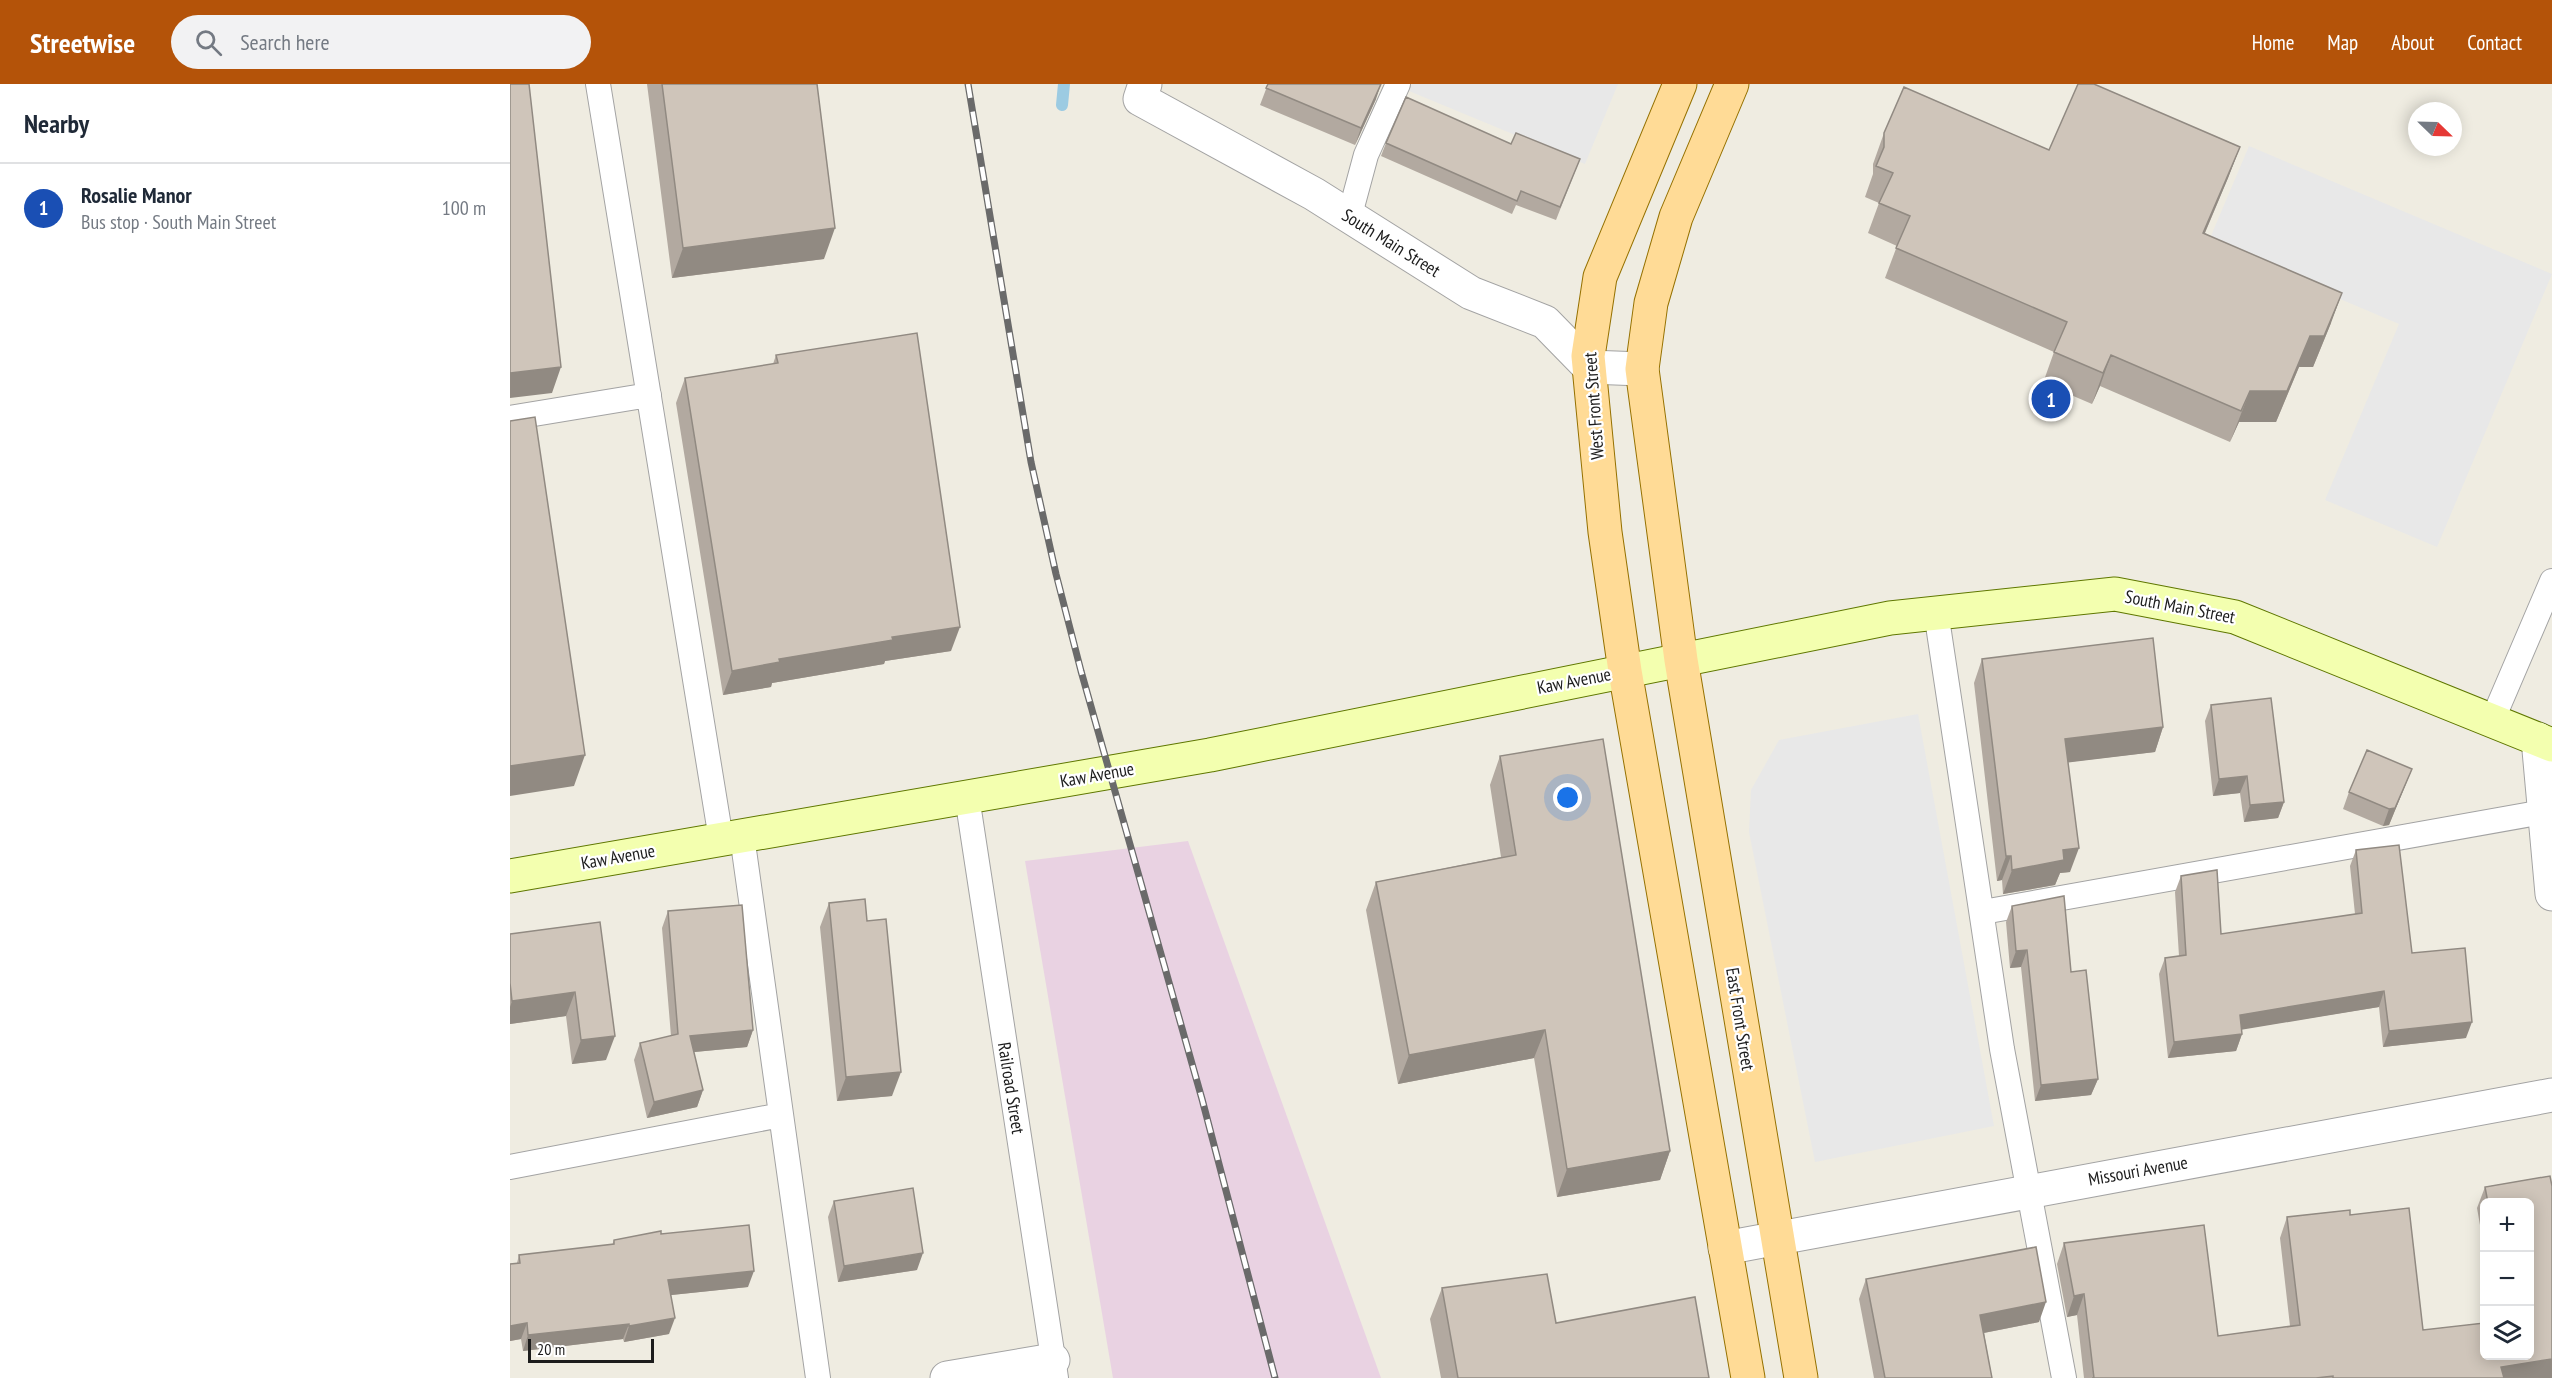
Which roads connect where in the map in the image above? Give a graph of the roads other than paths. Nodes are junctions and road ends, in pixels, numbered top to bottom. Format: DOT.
graph roads {
  1 [pos="598,84"];
  2 [pos="1398,84"];
  3 [pos="1680,84"];
  4 [pos="1732,84"];
  5 [pos="1142,92"];
  6 [pos="1349,218"];
  7 [pos="1589,367"];
  8 [pos="1642,369"];
  9 [pos="649,395"];
  10 [pos="510,418"];
  11 [pos="2552,580"];
  12 [pos="1936,612"];
  13 [pos="1681,660"];
  14 [pos="1625,671"];
  15 [pos="2492,722"];
  16 [pos="2545,742"];
  17 [pos="967,797"];
  18 [pos="2543,812"];
  19 [pos="732,838"];
  20 [pos="510,876"];
  21 [pos="2552,894"];
  22 [pos="1983,912"];
  23 [pos="2552,1095"];
  24 [pos="781,1115"];
  25 [pos="510,1167"];
  26 [pos="2028,1191"];
  27 [pos="1777,1238"];
  28 [pos="1725,1248"];
  29 [pos="1055,1369"];
  30 [pos="818,1378"];
  31 [pos="946,1378"];
  32 [pos="1748,1378"];
  33 [pos="1801,1378"];
  34 [pos="2064,1378"];
  1 -- 9 [label="lane"];
  2 -- 6 [label="lane"];
  3 -- 7 [label="main road, West Front Street"];
  4 -- 8 [label="main road"];
  5 -- 6 [label="street, South Main Street"];
  6 -- 7 [label="street, South Main Street"];
  7 -- 8 [label="street"];
  7 -- 14 [label="main road, West Front Street"];
  8 -- 13 [label="main road"];
  9 -- 10 [label="lane"];
  9 -- 19 [label="lane"];
  11 -- 15 [label="lane"];
  12 -- 13 [label="street, South Main Street"];
  12 -- 15 [label="street, South Main Street"];
  12 -- 22 [label="lane"];
  13 -- 14 [label="street, Kaw Avenue"];
  13 -- 27 [label="main road, East Front Street"];
  14 -- 17 [label="street, Kaw Avenue"];
  14 -- 28 [label="main road"];
  15 -- 16 [label="street, South Main Street"];
  16 -- 18 [label="street"];
  17 -- 19 [label="street, Kaw Avenue"];
  17 -- 29 [label="lane, Railroad Street"];
  18 -- 21 [label="street"];
  18 -- 22 [label="lane"];
  19 -- 20 [label="street, Kaw Avenue"];
  19 -- 24 [label="lane"];
  22 -- 26 [label="lane"];
  23 -- 26 [label="street, Missouri Avenue"];
  24 -- 25 [label="lane"];
  24 -- 30 [label="lane"];
  26 -- 27 [label="street, Missouri Avenue"];
  26 -- 34 [label="lane"];
  27 -- 28 [label="street, Missouri Avenue"];
  27 -- 33 [label="main road, East Front Street"];
  28 -- 32 [label="main road"];
  29 -- 31 [label="street"];
}
